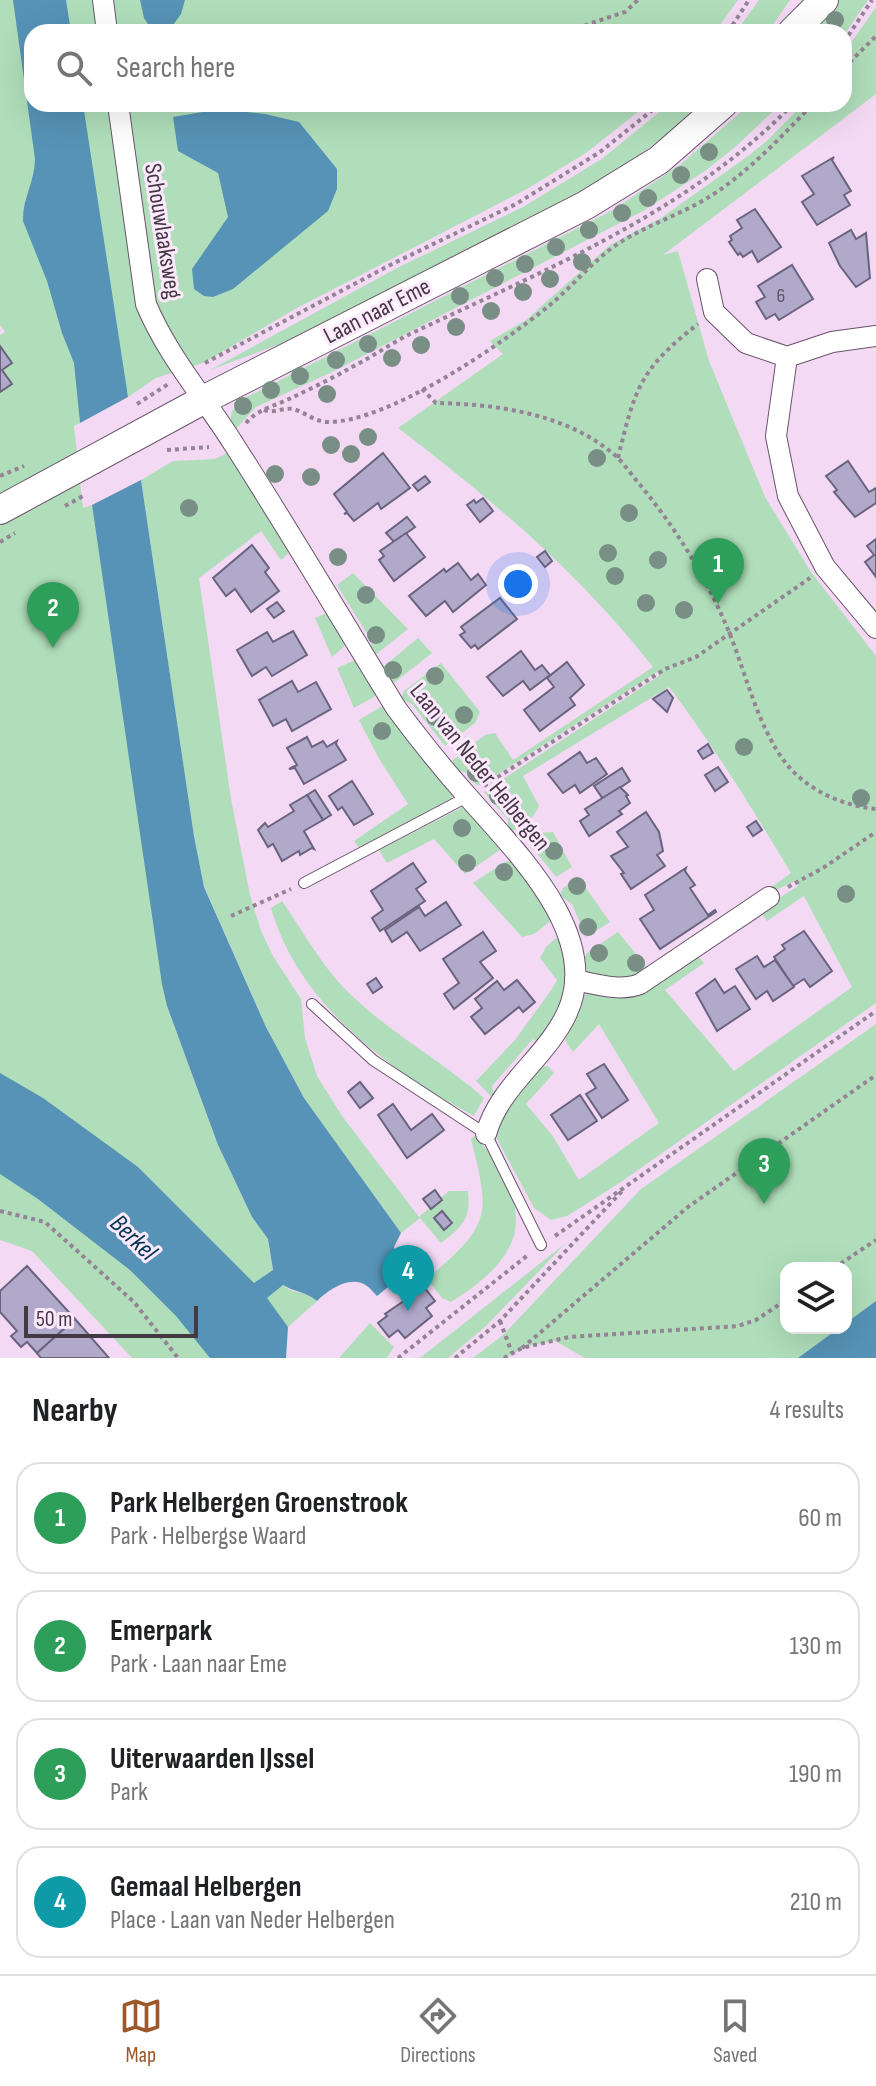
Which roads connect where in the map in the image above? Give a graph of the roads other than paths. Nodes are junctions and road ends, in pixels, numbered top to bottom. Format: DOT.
graph roads {
  1 [pos="103,0"];
  2 [pos="795,0"];
  3 [pos="824,0"];
  4 [pos="106,24"];
  5 [pos="783,24"];
  6 [pos="800,24"];
  7 [pos="119,112"];
  8 [pos="714,112"];
  9 [pos="707,279"];
  10 [pos="876,336"];
  11 [pos="787,357"];
  12 [pos="203,400"];
  13 [pos="9,511"];
  14 [pos="876,628"];
  15 [pos="467,797"];
  16 [pos="304,883"];
  17 [pos="769,897"];
  18 [pos="575,980"];
  19 [pos="312,1004"];
  20 [pos="486,1134"];
  21 [pos="541,1245"];
  1 -- 4 [label="street"];
  2 -- 5 [label="street"];
  3 -- 6 [label="street"];
  7 -- 12 [label="street, Schouwlaaksweg"];
  8 -- 12 [label="street, Laan naar Eme"];
  9 -- 11 [label="street"];
  10 -- 11 [label="street"];
  11 -- 14 [label="street"];
  12 -- 13 [label="street, Laan naar Eme"];
  12 -- 15 [label="street, Laan van Neder Helbergen"];
  15 -- 16 [label="lane"];
  15 -- 18 [label="street, Laan van Neder Helbergen"];
  17 -- 18 [label="street"];
  18 -- 20 [label="street, Laan van Neder Helbergen"];
  19 -- 20 [label="lane"];
  20 -- 21 [label="lane"];
}
